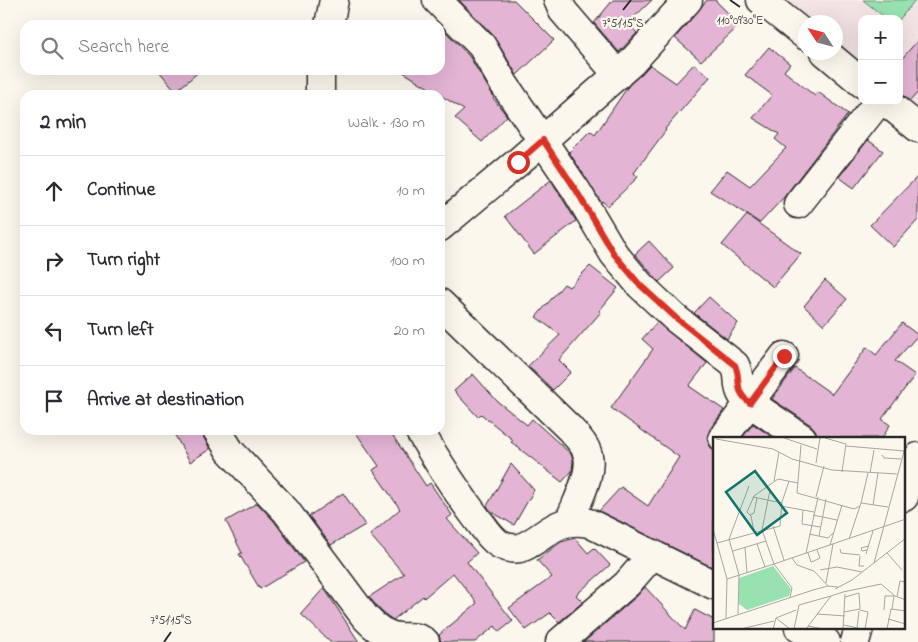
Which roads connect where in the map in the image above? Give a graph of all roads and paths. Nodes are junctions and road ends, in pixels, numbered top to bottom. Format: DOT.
graph roads {
  1 [pos="334,0"];
  2 [pos="437,0"];
  3 [pos="558,0"];
  4 [pos="688,0"];
  5 [pos="761,0"];
  6 [pos="330,20"];
  7 [pos="798,30"];
  8 [pos="835,60"];
  9 [pos="320,75"];
  10 [pos="618,75"];
  11 [pos="858,79"];
  12 [pos="320,90"];
  13 [pos="876,105"];
  14 [pos="890,105"];
  15 [pos="918,128"];
  16 [pos="543,140"];
  17 [pos="798,204"];
  18 [pos="445,223"];
  19 [pos="445,308"];
  20 [pos="784,356"];
  21 [pos="750,403"];
  22 [pos="221,435"];
  23 [pos="423,435"];
  24 [pos="723,437"];
  25 [pos="801,437"];
  26 [pos="918,456"];
  27 [pos="906,491"];
  28 [pos="906,508"];
  29 [pos="918,512"];
  30 [pos="569,522"];
  31 [pos="653,554"];
  32 [pos="713,584"];
  33 [pos="803,630"];
  34 [pos="859,630"];
  35 [pos="425,642"];
  36 [pos="560,642"];
  37 [pos="826,642"];
  38 [pos="855,642"];
  1 -- 6 [label="street"];
  2 -- 16 [label="street"];
  3 -- 10 [label="street"];
  4 -- 10 [label="street"];
  5 -- 7 [label="street"];
  8 -- 11 [label="street"];
  9 -- 12 [label="street"];
  10 -- 16 [label="street"];
  13 -- 17 [label="street"];
  14 -- 15 [label="street"];
  16 -- 18 [label="street"];
  16 -- 21 [label="street"];
  19 -- 30 [label="street"];
  20 -- 21 [label="street"];
  21 -- 24 [label="street"];
  21 -- 25 [label="street"];
  22 -- 35 [label="street"];
  23 -- 30 [label="street"];
  26 -- 27 [label="street"];
  28 -- 29 [label="street"];
  30 -- 31 [label="street"];
  31 -- 32 [label="street"];
  31 -- 36 [label="street"];
  33 -- 37 [label="street"];
  34 -- 38 [label="street"];
}
